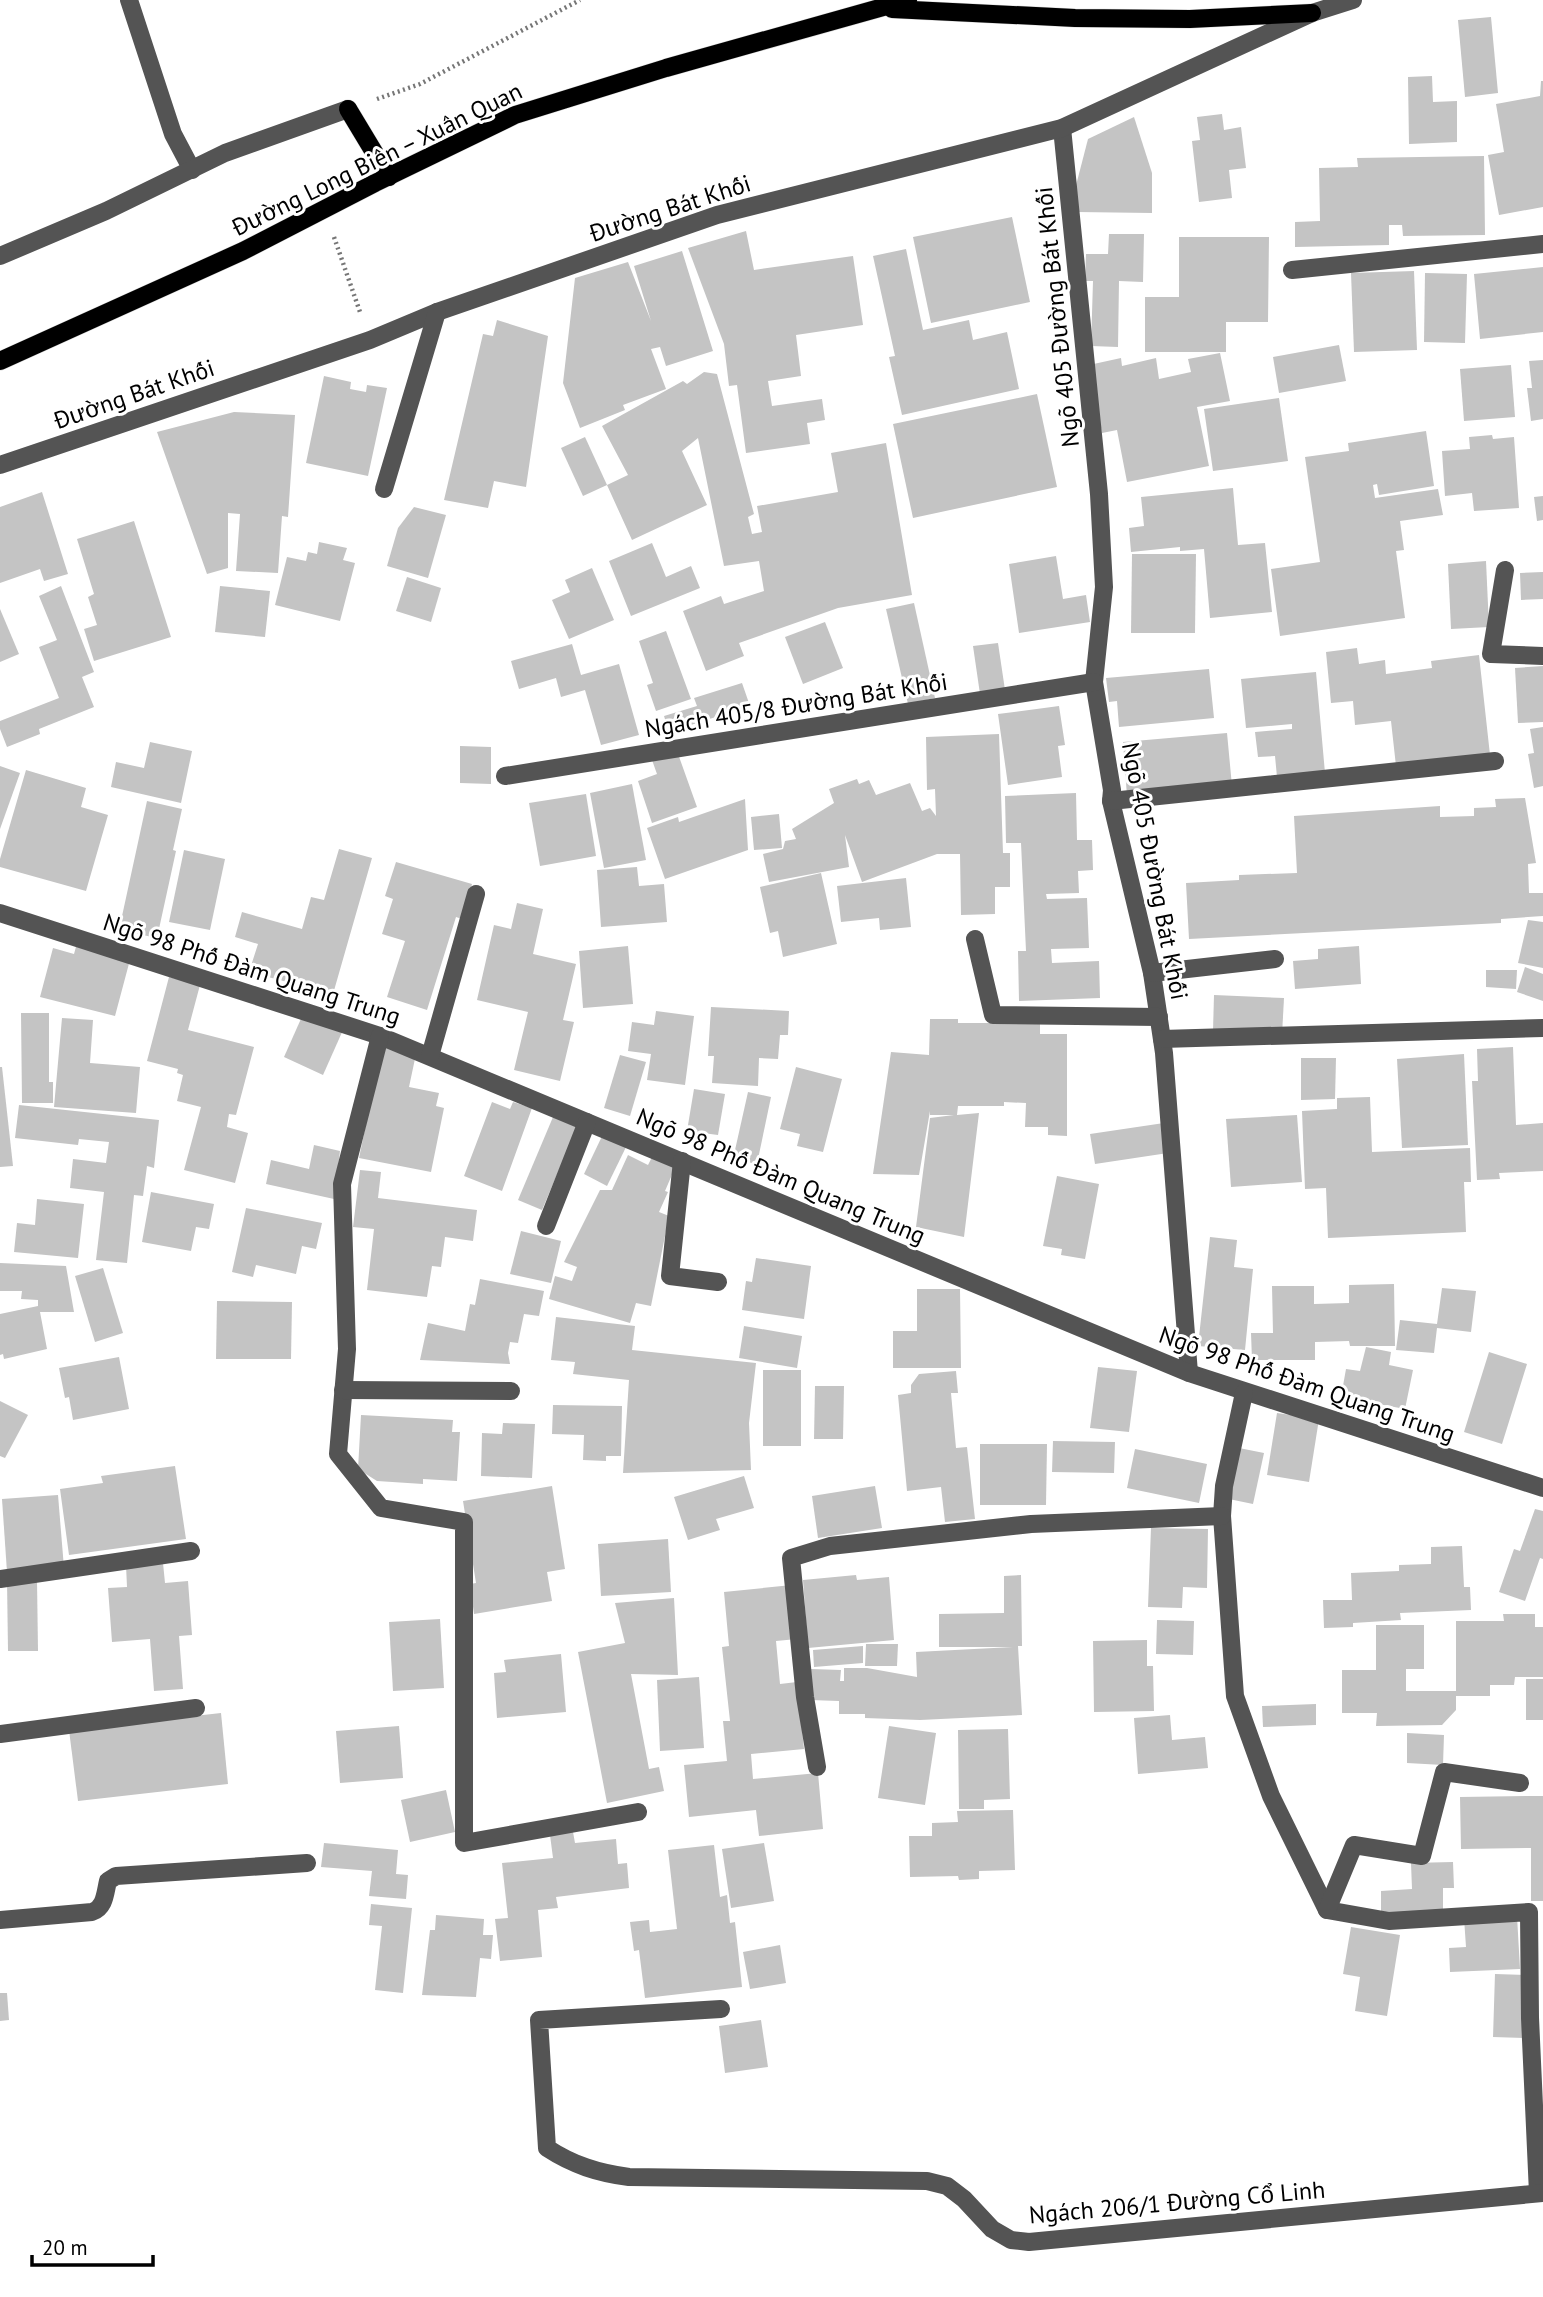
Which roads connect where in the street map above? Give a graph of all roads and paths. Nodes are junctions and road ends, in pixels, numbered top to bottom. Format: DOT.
graph roads {
  1 [pos="129,0"];
  2 [pos="580,0"];
  3 [pos="908,0"];
  4 [pos="1353,0"];
  5 [pos="880,9"];
  6 [pos="1312,13"];
  7 [pos="348,109"];
  8 [pos="1062,128"];
  9 [pos="192,170"];
  10 [pos="389,177"];
  11 [pos="334,237"];
  12 [pos="1543,244"];
  13 [pos="0,256"];
  14 [pos="1292,270"];
  15 [pos="437,312"];
  16 [pos="370,340"];
  17 [pos="0,360"];
  18 [pos="0,465"];
  19 [pos="384,489"];
  20 [pos="1506,569"];
  21 [pos="1543,656"];
  22 [pos="1094,682"];
  23 [pos="1495,761"];
  24 [pos="505,776"];
  25 [pos="1111,801"];
  26 [pos="476,894"];
  27 [pos="0,913"];
  28 [pos="975,939"];
  29 [pos="1275,959"];
  30 [pos="1152,973"];
  31 [pos="1158,1017"];
  32 [pos="1543,1028"];
  33 [pos="380,1035"];
  34 [pos="1162,1039"];
  35 [pos="430,1056"];
  36 [pos="587,1122"];
  37 [pos="682,1161"];
  38 [pos="546,1226"];
  39 [pos="718,1282"];
  40 [pos="1189,1373"];
  41 [pos="343,1390"];
  42 [pos="511,1391"];
  43 [pos="1244,1393"];
  44 [pos="1543,1488"];
  45 [pos="1222,1516"];
  46 [pos="191,1551"];
  47 [pos="0,1579"];
  48 [pos="196,1708"];
  49 [pos="0,1734"];
  50 [pos="817,1767"];
  51 [pos="1520,1783"];
  52 [pos="638,1812"];
  53 [pos="307,1863"];
  54 [pos="1327,1910"];
  55 [pos="0,1920"];
  56 [pos="721,2009"];
  57 [pos="1541,2193"];
  1 -- 9 [label="street"];
  2 -- 7 [label="path"];
  3 -- 5 [label="main road, Đường Long Biên – Xuân Quan"];
  4 -- 6 [label="street, Đường Bát Khối"];
  5 -- 6 [label="main road"];
  5 -- 10 [label="main road, Đường Long Biên – Xuân Quan"];
  6 -- 8 [label="street, Đường Bát Khối"];
  7 -- 9 [label="street"];
  7 -- 10 [label="main road"];
  8 -- 15 [label="street, Đường Bát Khối"];
  8 -- 22 [label="street, Ngõ 405 Đường Bát Khối"];
  9 -- 13 [label="street"];
  10 -- 17 [label="main road, Đường Long Biên – Xuân Quan"];
  11 -- 16 [label="path"];
  12 -- 14 [label="street"];
  15 -- 16 [label="street, Đường Bát Khối"];
  15 -- 19 [label="street"];
  16 -- 18 [label="street, Đường Bát Khối"];
  20 -- 21 [label="street"];
  22 -- 24 [label="street, Ngách 405/8 Đường Bát Khối"];
  22 -- 25 [label="street, Ngõ 405 Đường Bát Khối"];
  23 -- 25 [label="street"];
  25 -- 30 [label="street, Ngõ 405 Đường Bát Khối"];
  26 -- 35 [label="street"];
  27 -- 33 [label="street, Ngõ 98 Phố Đàm Quang Trung"];
  28 -- 31 [label="street"];
  29 -- 30 [label="street"];
  30 -- 31 [label="street, Ngõ 405 Đường Bát Khối"];
  31 -- 34 [label="street, Ngõ 405 Đường Bát Khối"];
  32 -- 34 [label="street"];
  33 -- 35 [label="street, Ngõ 98 Phố Đàm Quang Trung"];
  33 -- 41 [label="street"];
  34 -- 40 [label="street, Ngõ 405 Đường Bát Khối"];
  35 -- 36 [label="street, Ngõ 98 Phố Đàm Quang Trung"];
  36 -- 37 [label="street, Ngõ 98 Phố Đàm Quang Trung"];
  36 -- 38 [label="street"];
  37 -- 39 [label="street"];
  37 -- 40 [label="street, Ngõ 98 Phố Đàm Quang Trung"];
  40 -- 43 [label="street, Ngõ 98 Phố Đàm Quang Trung"];
  41 -- 42 [label="street"];
  41 -- 52 [label="street"];
  43 -- 44 [label="street, Ngõ 98 Phố Đàm Quang Trung"];
  43 -- 45 [label="street"];
  45 -- 50 [label="street"];
  45 -- 54 [label="street"];
  46 -- 47 [label="street"];
  48 -- 49 [label="street"];
  51 -- 54 [label="street"];
  53 -- 55 [label="street"];
  54 -- 57 [label="street"];
  56 -- 57 [label="street, Ngách 206/1 Đường Cổ Linh"];
}
